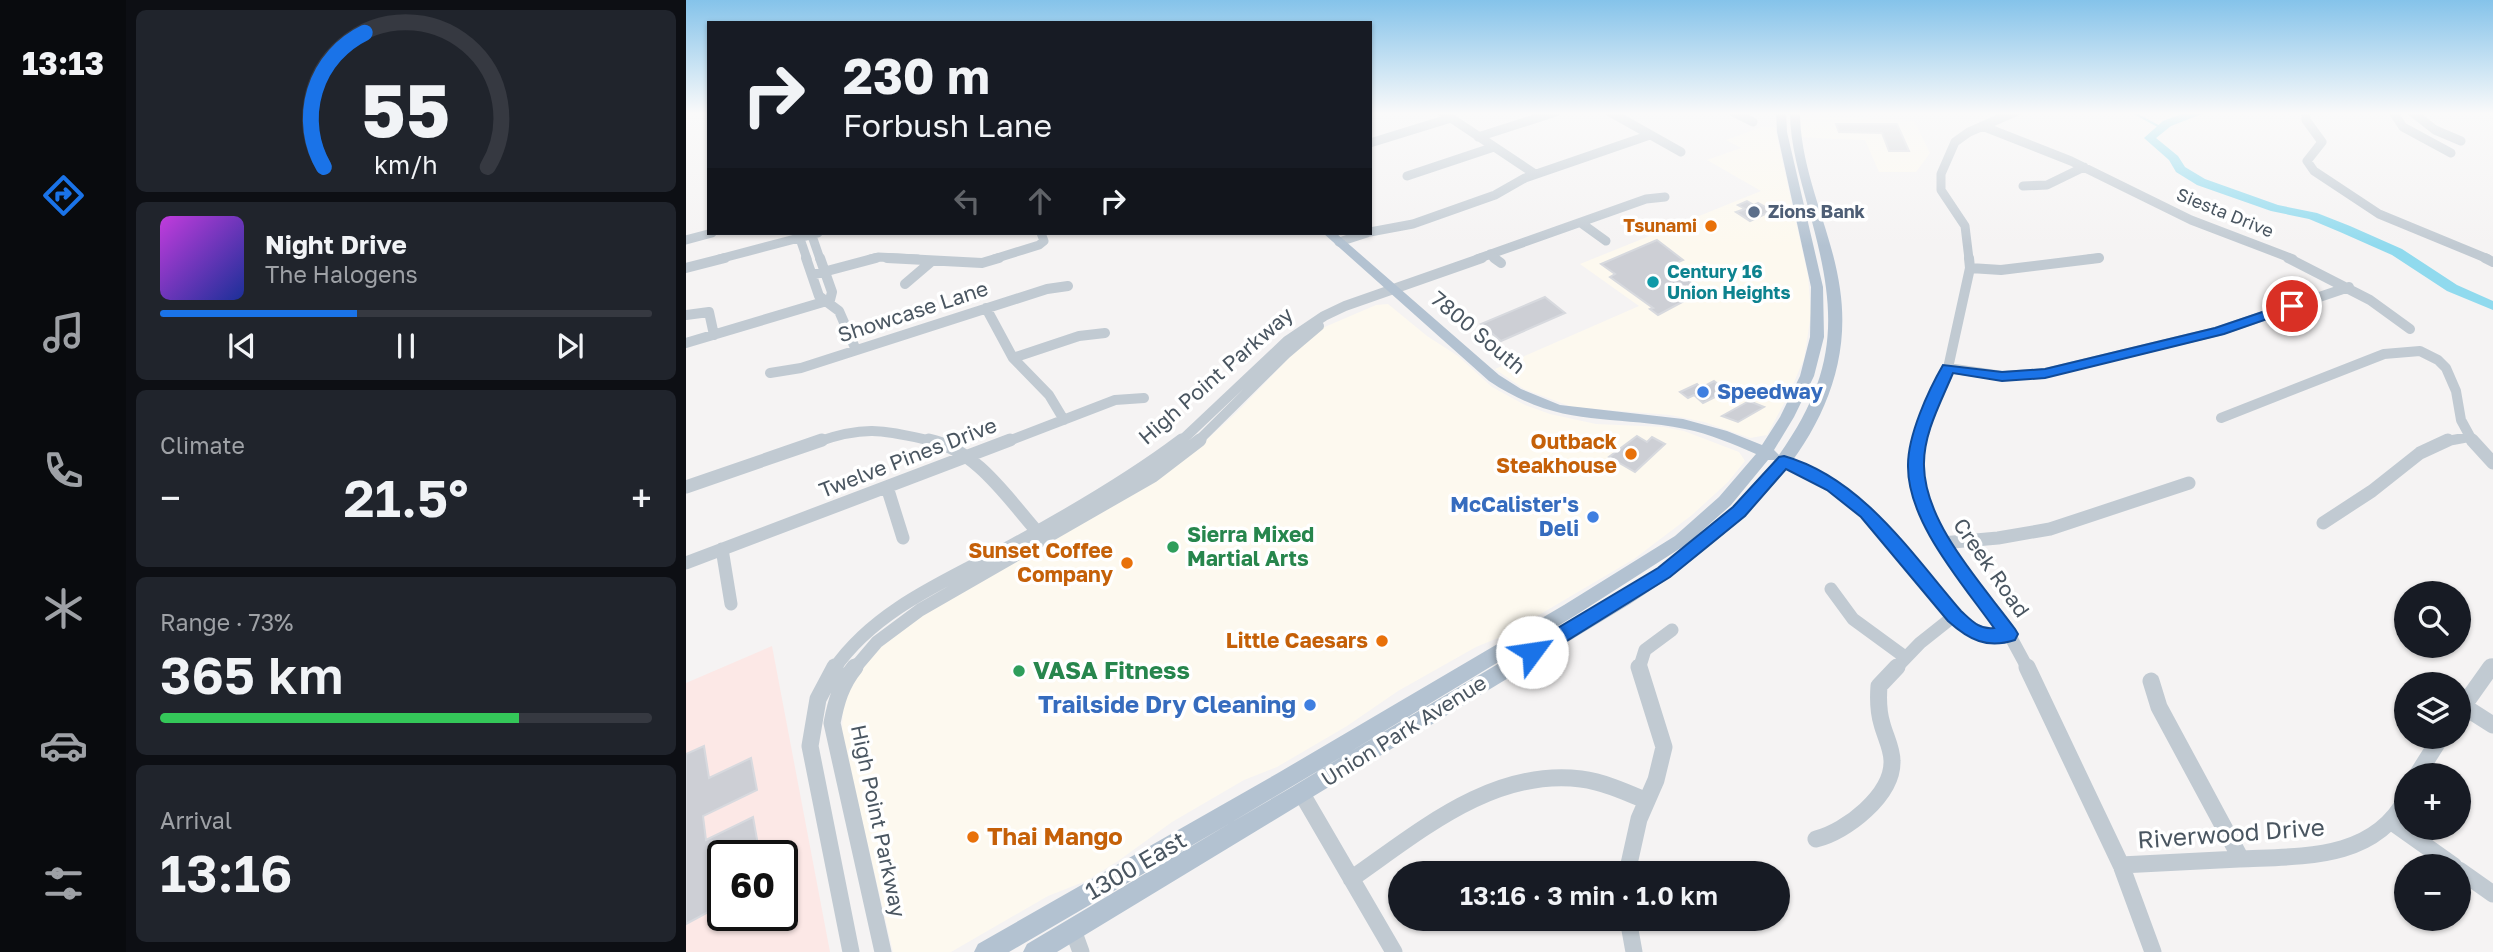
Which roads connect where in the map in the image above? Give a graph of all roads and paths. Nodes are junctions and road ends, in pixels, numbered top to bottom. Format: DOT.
graph roads {
  1 [pos="1466,156"];
  2 [pos="1508,156"];
  3 [pos="1587,156"];
  4 [pos="1787,156"];
  5 [pos="1801,156"];
  6 [pos="1949,156"];
  7 [pos="2058,156"];
  8 [pos="2311,156"];
  9 [pos="2084,167"];
  10 [pos="1535,174"];
  11 [pos="1407,176"];
  12 [pos="2023,186"];
  13 [pos="1665,197"];
  14 [pos="1581,223"];
  15 [pos="1372,231"];
  16 [pos="707,234"];
  17 [pos="799,235"];
  18 [pos="815,235"];
  19 [pos="1334,237"];
  20 [pos="1041,238"];
  21 [pos="686,240"];
  22 [pos="1606,241"];
  23 [pos="1490,254"];
  24 [pos="2099,258"];
  25 [pos="932,261"];
  26 [pos="2493,262"];
  27 [pos="1501,263"];
  28 [pos="686,268"];
  29 [pos="1970,268"];
  30 [pos="825,271"];
  31 [pos="812,275"];
  32 [pos="905,284"];
  33 [pos="1068,286"];
  34 [pos="2349,287"];
  35 [pos="1395,290"];
  36 [pos="830,300"];
  37 [pos="986,308"];
  38 [pos="686,315"];
  39 [pos="2410,329"];
  40 [pos="1105,333"];
  41 [pos="715,335"];
  42 [pos="686,343"];
  43 [pos="856,350"];
  44 [pos="2424,351"];
  45 [pos="1013,358"];
  46 [pos="1948,368"];
  47 [pos="770,373"];
  48 [pos="1144,398"];
  49 [pos="2221,418"];
  50 [pos="1063,419"];
  51 [pos="2469,437"];
  52 [pos="1765,452"];
  53 [pos="967,457"];
  54 [pos="1784,461"];
  55 [pos="2493,463"];
  56 [pos="2189,483"];
  57 [pos="887,486"];
  58 [pos="686,487"];
  59 [pos="2323,523"];
  60 [pos="1041,536"];
  61 [pos="903,538"];
  62 [pos="1681,540"];
  63 [pos="1942,542"];
  64 [pos="722,549"];
  65 [pos="686,563"];
  66 [pos="1651,580"];
  67 [pos="1831,589"];
  68 [pos="731,604"];
  69 [pos="1954,616"];
  70 [pos="1672,630"];
  71 [pos="2009,634"];
  72 [pos="1905,657"];
  73 [pos="2493,665"];
  74 [pos="2151,681"];
  75 [pos="2471,695"];
  76 [pos="2471,714"];
  77 [pos="2493,725"];
  78 [pos="1294,787"];
  79 [pos="1647,802"];
  80 [pos="2394,819"];
  81 [pos="2392,822"];
  82 [pos="1816,839"];
  83 [pos="2437,854"];
  84 [pos="2241,859"];
  85 [pos="1629,861"];
  86 [pos="2121,865"];
  87 [pos="2471,878"];
  88 [pos="1351,879"];
  89 [pos="2493,894"];
  90 [pos="1073,930"];
  91 [pos="1631,931"];
  92 [pos="851,952"];
  93 [pos="883,952"];
  94 [pos="986,952"];
  95 [pos="1035,952"];
  96 [pos="1081,952"];
  97 [pos="1394,952"];
  98 [pos="1634,952"];
  99 [pos="2154,952"];
  1 -- 11 [label="street"];
  2 -- 10 [label="street"];
  3 -- 10 [label="street"];
  4 -- 52 [label="main road, Union Park Avenue"];
  5 -- 54 [label="main road, Union Park Avenue"];
  6 -- 29 [label="street, Creek Road"];
  7 -- 9 [label="street, Siesta Drive"];
  8 -- 26 [label="street"];
  9 -- 12 [label="street"];
  9 -- 34 [label="street, Siesta Drive"];
  10 -- 15 [label="street"];
  13 -- 14 [label="street, High Point Parkway"];
  14 -- 22 [label="street"];
  14 -- 23 [label="street, High Point Parkway"];
  16 -- 21 [label="street"];
  17 -- 28 [label="street"];
  17 -- 31 [label="street"];
  18 -- 30 [label="street"];
  19 -- 35 [label="main road, 7800 South"];
  20 -- 25 [label="street"];
  23 -- 27 [label="street"];
  23 -- 35 [label="street, High Point Parkway"];
  24 -- 29 [label="street"];
  25 -- 30 [label="street"];
  25 -- 32 [label="street"];
  29 -- 46 [label="street, Creek Road"];
  30 -- 31 [label="street"];
  30 -- 36 [label="street"];
  31 -- 36 [label="street"];
  33 -- 37 [label="street, Showcase Lane"];
  34 -- 39 [label="street, Siesta Drive"];
  34 -- 46 [label="street"];
  35 -- 52 [label="main road, 7800 South"];
  35 -- 60 [label="street, High Point Parkway"];
  36 -- 41 [label="street"];
  36 -- 43 [label="street"];
  37 -- 43 [label="street, Showcase Lane"];
  37 -- 45 [label="street"];
  38 -- 41 [label="street"];
  40 -- 45 [label="street"];
  41 -- 42 [label="street"];
  43 -- 47 [label="street, Showcase Lane"];
  44 -- 49 [label="street"];
  44 -- 51 [label="street"];
  45 -- 50 [label="street"];
  46 -- 63 [label="street, Creek Road"];
  48 -- 50 [label="street, Twelve Pines Drive"];
  50 -- 53 [label="street, Twelve Pines Drive"];
  51 -- 55 [label="street"];
  51 -- 59 [label="street"];
  52 -- 54 [label="main road, 7800 South"];
  52 -- 62 [label="main road, Union Park Avenue"];
  53 -- 57 [label="street, Twelve Pines Drive"];
  53 -- 58 [label="street"];
  53 -- 60 [label="street"];
  54 -- 66 [label="main road, Union Park Avenue"];
  54 -- 69 [label="street"];
  56 -- 63 [label="street"];
  57 -- 61 [label="street"];
  57 -- 64 [label="street, Twelve Pines Drive"];
  60 -- 92 [label="street, High Point Parkway"];
  60 -- 93 [label="street, High Point Parkway"];
  62 -- 66 [label="main road"];
  62 -- 78 [label="main road, Union Park Avenue"];
  63 -- 71 [label="street, Creek Road"];
  64 -- 65 [label="street, Twelve Pines Drive"];
  64 -- 68 [label="street"];
  66 -- 78 [label="main road, Union Park Avenue"];
  67 -- 72 [label="street"];
  69 -- 71 [label="street"];
  69 -- 72 [label="street"];
  70 -- 79 [label="street"];
  71 -- 86 [label="street, Creek Road"];
  72 -- 82 [label="street"];
  73 -- 75 [label="street"];
  74 -- 84 [label="street"];
  76 -- 77 [label="street"];
  78 -- 88 [label="street"];
  78 -- 90 [label="main road, 1300 East"];
  78 -- 94 [label="main road, 1300 East"];
  79 -- 85 [label="street"];
  79 -- 88 [label="street"];
  80 -- 81 [label="street, Riverwood Drive"];
  81 -- 83 [label="street"];
  81 -- 84 [label="street, Riverwood Drive"];
  84 -- 86 [label="street, Riverwood Drive"];
  86 -- 99 [label="street, Creek Road"];
  87 -- 89 [label="street"];
  88 -- 97 [label="street"];
  90 -- 95 [label="main road, 1300 East"];
  90 -- 96 [label="street"];
  91 -- 98 [label="street"];
}
